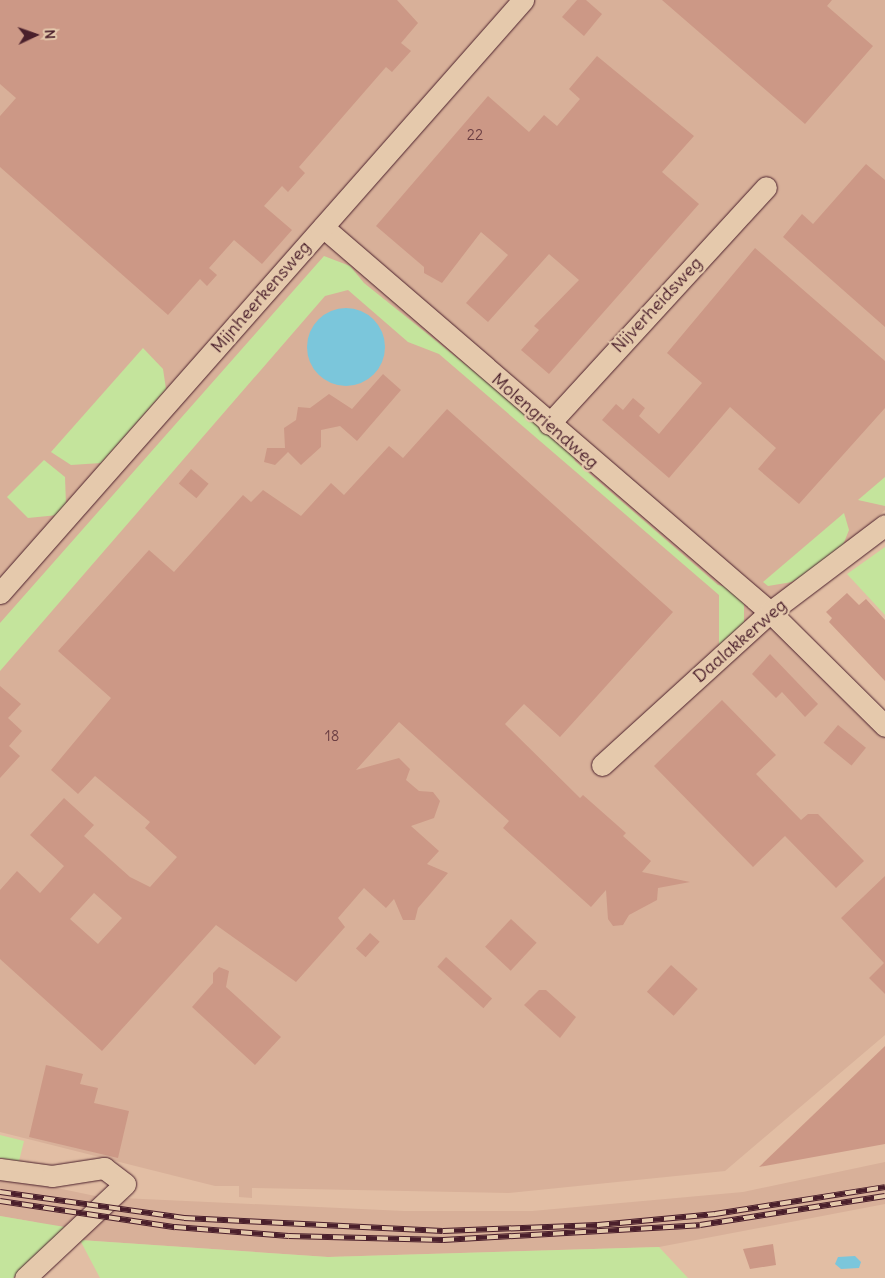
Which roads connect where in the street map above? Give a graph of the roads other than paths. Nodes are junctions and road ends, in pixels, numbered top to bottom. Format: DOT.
graph roads {
  1 [pos="522,0"];
  2 [pos="766,187"];
  3 [pos="323,227"];
  4 [pos="548,424"];
  5 [pos="885,525"];
  6 [pos="0,593"];
  7 [pos="770,612"];
  8 [pos="885,726"];
  9 [pos="602,765"];
  10 [pos="0,1169"];
  11 [pos="25,1278"];
  1 -- 3 [label="street, Mijnheerkensweg"];
  2 -- 4 [label="street, Nijverheidsweg"];
  3 -- 4 [label="street, Molengriendweg"];
  3 -- 6 [label="street, Mijnheerkensweg"];
  4 -- 7 [label="street, Molengriendweg"];
  5 -- 7 [label="street, Daalakkerweg"];
  7 -- 8 [label="street, Molengriendweg"];
  7 -- 9 [label="street, Daalakkerweg"];
  10 -- 11 [label="street"];
}
